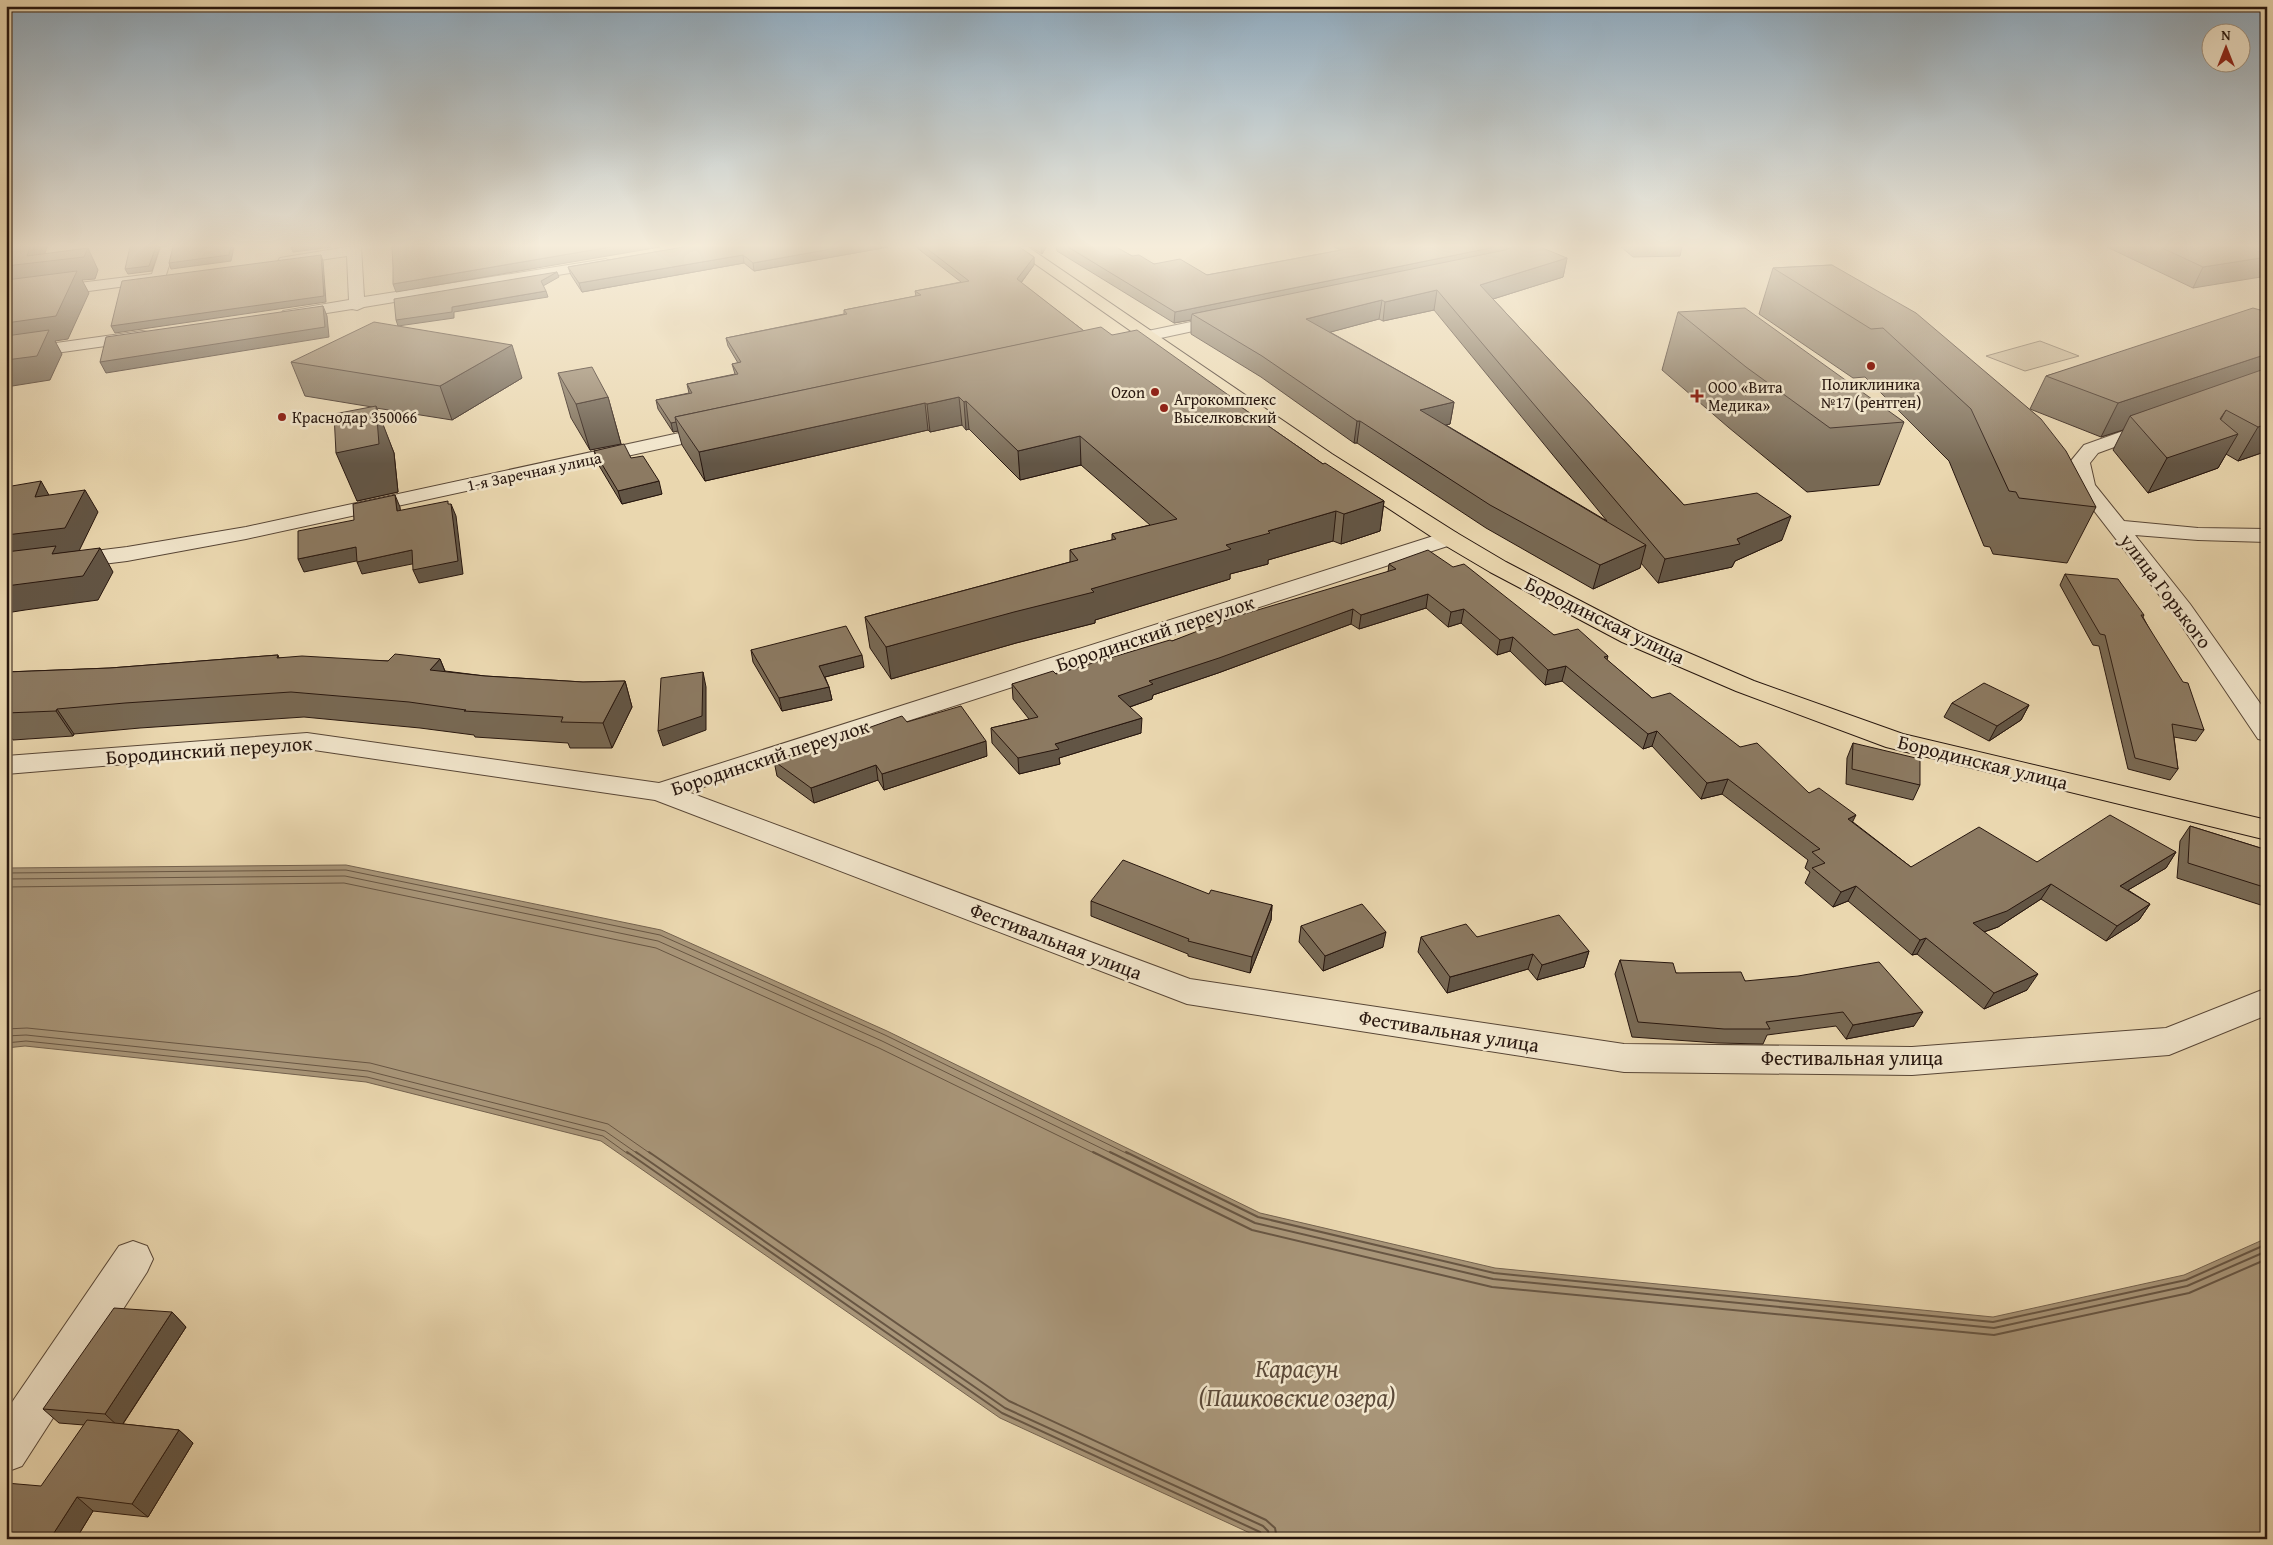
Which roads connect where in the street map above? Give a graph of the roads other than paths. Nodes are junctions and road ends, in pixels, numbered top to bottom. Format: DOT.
graph roads {
  1 [pos="1123,319"];
  2 [pos="1228,319"];
  3 [pos="162,333"];
  4 [pos="1147,336"];
  5 [pos="1100,346"];
  6 [pos="6,355"];
  7 [pos="2174,419"];
  8 [pos="736,427"];
  9 [pos="2119,527"];
  10 [pos="2267,536"];
  11 [pos="1450,538"];
  12 [pos="6,569"];
  13 [pos="2267,733"];
  14 [pos="6,765"];
  15 [pos="660,792"];
  16 [pos="2267,830"];
  17 [pos="2267,1001"];
  18 [pos="133,1259"];
  19 [pos="6,1450"];
  1 -- 4 [label="main road, Бородинская улица"];
  2 -- 4 [label="street"];
  3 -- 6 [label="street"];
  4 -- 5 [label="street"];
  4 -- 11 [label="main road, Бородинская улица"];
  7 -- 9 [label="street, улица Горького"];
  8 -- 12 [label="street, 1-я Заречная улица"];
  9 -- 10 [label="street"];
  9 -- 13 [label="street, улица Горького"];
  11 -- 15 [label="street, Бородинский переулок"];
  11 -- 16 [label="main road, Бородинская улица"];
  14 -- 15 [label="street, Бородинский переулок"];
  15 -- 17 [label="street, Фестивальная улица"];
  18 -- 19 [label="street"];
}
